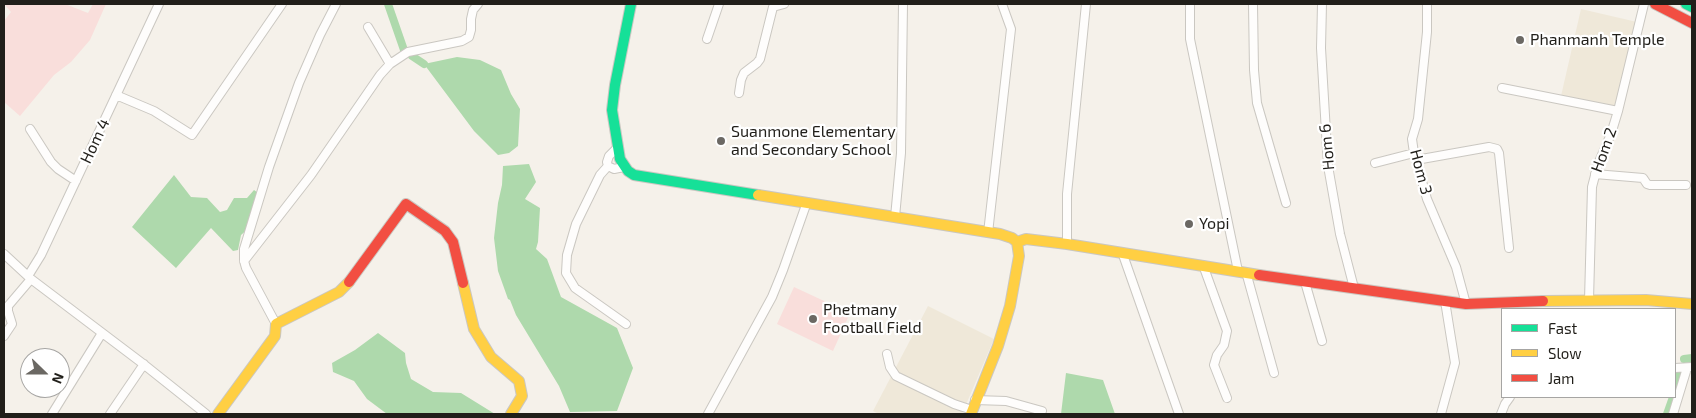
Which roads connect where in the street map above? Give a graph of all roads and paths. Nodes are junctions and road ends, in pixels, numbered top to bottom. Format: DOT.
graph roads {
  1 [pos="159,4"];
  2 [pos="282,4"];
  3 [pos="336,4"];
  4 [pos="478,4"];
  5 [pos="631,4"];
  6 [pos="719,4"];
  7 [pos="784,4"];
  8 [pos="903,4"];
  9 [pos="1002,4"];
  10 [pos="1086,4"];
  11 [pos="1190,4"];
  12 [pos="1253,4"];
  13 [pos="1322,4"];
  14 [pos="1427,4"];
  15 [pos="1644,4"];
  16 [pos="1655,4"];
  17 [pos="1686,4"];
  18 [pos="1692,7"];
  19 [pos="1692,23"];
  20 [pos="368,27"];
  21 [pos="707,39"];
  22 [pos="390,64"];
  23 [pos="1502,88"];
  24 [pos="739,93"];
  25 [pos="116,95"];
  26 [pos="1618,111"];
  27 [pos="30,129"];
  28 [pos="617,148"];
  29 [pos="1415,156"];
  30 [pos="1375,163"];
  31 [pos="608,166"];
  32 [pos="624,167"];
  33 [pos="1595,174"];
  34 [pos="76,181"];
  35 [pos="1686,185"];
  36 [pos="807,202"];
  37 [pos="1286,203"];
  38 [pos="895,217"];
  39 [pos="988,232"];
  40 [pos="1017,242"];
  41 [pos="1067,244"];
  42 [pos="1509,248"];
  43 [pos="1122,252"];
  44 [pos="4,254"];
  45 [pos="244,261"];
  46 [pos="1202,265"];
  47 [pos="1242,271"];
  48 [pos="30,278"];
  49 [pos="1305,282"];
  50 [pos="1354,288"];
  51 [pos="1589,300"];
  52 [pos="1445,301"];
  53 [pos="1466,304"];
  54 [pos="1692,304"];
  55 [pos="276,324"];
  56 [pos="626,324"];
  57 [pos="102,334"];
  58 [pos="4,336"];
  59 [pos="1322,341"];
  60 [pos="887,354"];
  61 [pos="144,364"];
  62 [pos="1676,368"];
  63 [pos="1690,368"];
  64 [pos="1274,373"];
  65 [pos="1227,398"];
  66 [pos="1509,398"];
  67 [pos="973,408"];
  68 [pos="1042,411"];
  69 [pos="52,414"];
  70 [pos="110,414"];
  71 [pos="206,414"];
  72 [pos="218,414"];
  73 [pos="511,414"];
  74 [pos="708,414"];
  75 [pos="1179,414"];
  76 [pos="1441,414"];
  77 [pos="1501,414"];
  78 [pos="1673,414"];
  1 -- 25 [label="street, Hom 4"];
  2 -- 25 [label="street"];
  3 -- 45 [label="street"];
  4 -- 22 [label="street"];
  5 -- 28 [label="street"];
  6 -- 21 [label="street"];
  7 -- 24 [label="street"];
  8 -- 38 [label="street"];
  9 -- 39 [label="street"];
  10 -- 41 [label="street"];
  11 -- 47 [label="street"];
  12 -- 37 [label="street"];
  13 -- 50 [label="street, Hom 6"];
  14 -- 29 [label="street, Hom 3"];
  15 -- 26 [label="street, Hom 2"];
  16 -- 19 [label="street"];
  17 -- 18 [label="street"];
  20 -- 22 [label="street"];
  22 -- 45 [label="street"];
  23 -- 26 [label="street"];
  25 -- 34 [label="street, Hom 4"];
  26 -- 33 [label="street, Hom 2"];
  27 -- 34 [label="street"];
  28 -- 31 [label="street"];
  28 -- 32 [label="street"];
  29 -- 30 [label="street"];
  29 -- 42 [label="street"];
  29 -- 53 [label="street, Hom 3"];
  31 -- 32 [label="street"];
  31 -- 56 [label="street"];
  32 -- 36 [label="street"];
  33 -- 35 [label="street"];
  33 -- 51 [label="street, Hom 2"];
  34 -- 48 [label="street, Hom 4"];
  36 -- 38 [label="street"];
  36 -- 74 [label="street"];
  38 -- 39 [label="street"];
  39 -- 40 [label="street"];
  40 -- 41 [label="street"];
  40 -- 67 [label="street"];
  41 -- 43 [label="street"];
  43 -- 46 [label="street"];
  43 -- 75 [label="street"];
  44 -- 48 [label="street"];
  45 -- 55 [label="street"];
  46 -- 47 [label="street"];
  46 -- 65 [label="street"];
  47 -- 49 [label="street"];
  47 -- 64 [label="street"];
  48 -- 57 [label="street"];
  48 -- 58 [label="street, Hom 4"];
  49 -- 50 [label="street"];
  49 -- 59 [label="street"];
  50 -- 52 [label="street"];
  51 -- 53 [label="street"];
  51 -- 54 [label="street"];
  52 -- 53 [label="street"];
  52 -- 76 [label="street"];
  55 -- 72 [label="street"];
  55 -- 73 [label="street"];
  57 -- 61 [label="street"];
  57 -- 69 [label="street"];
  60 -- 67 [label="street"];
  61 -- 70 [label="street"];
  61 -- 71 [label="street"];
  62 -- 63 [label="street"];
  63 -- 78 [label="street"];
  66 -- 77 [label="street"];
  67 -- 68 [label="street"];
}
